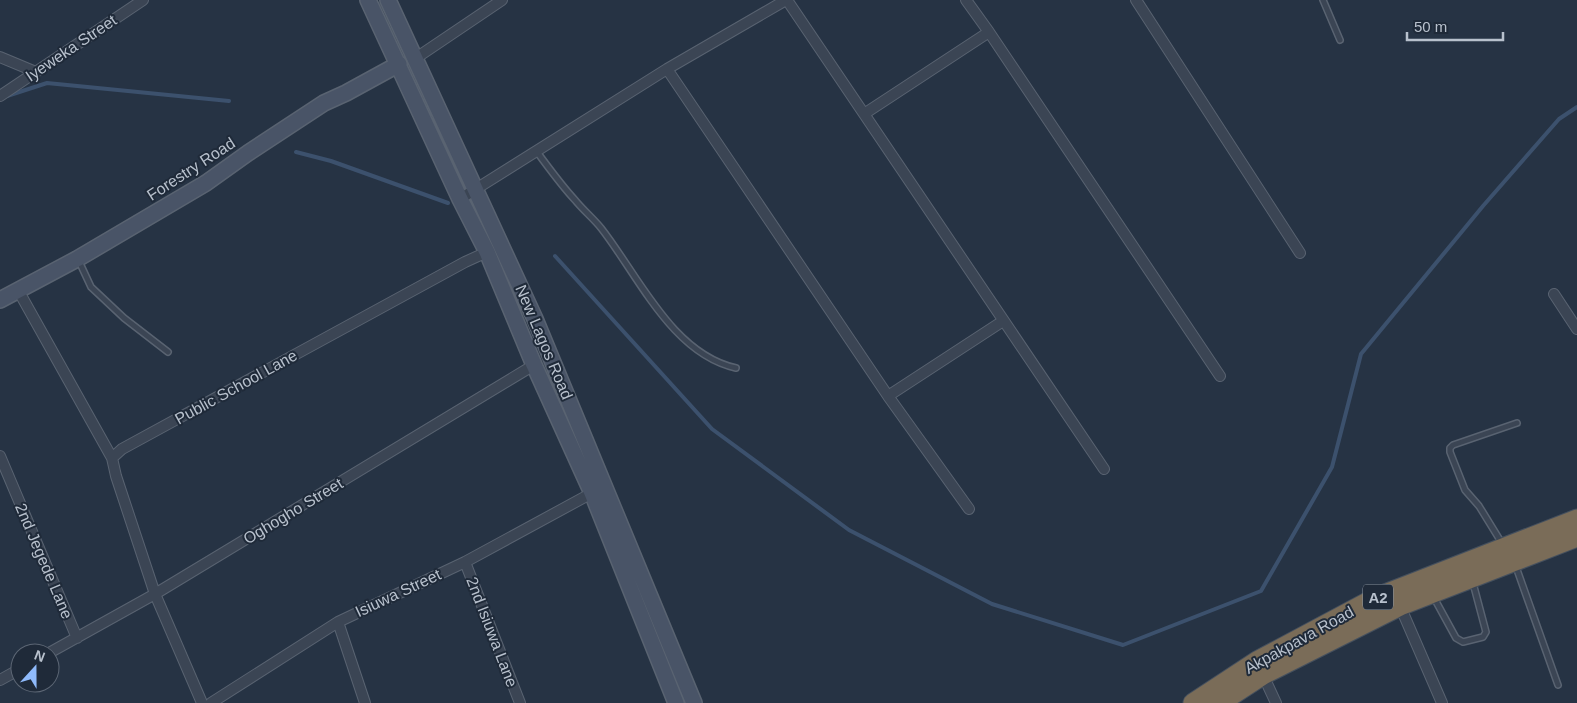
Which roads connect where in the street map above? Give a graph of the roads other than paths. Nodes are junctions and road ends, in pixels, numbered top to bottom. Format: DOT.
graph roads {
  1 [pos="143,0"];
  2 [pos="368,0"];
  3 [pos="388,0"];
  4 [pos="502,0"];
  5 [pos="787,0"];
  6 [pos="966,0"];
  7 [pos="1136,0"];
  8 [pos="1323,0"];
  9 [pos="989,32"];
  10 [pos="1340,40"];
  11 [pos="0,57"];
  12 [pos="416,58"];
  13 [pos="399,64"];
  14 [pos="667,69"];
  15 [pos="36,72"];
  16 [pos="0,96"];
  17 [pos="864,114"];
  18 [pos="537,152"];
  19 [pos="475,189"];
  20 [pos="460,199"];
  21 [pos="487,252"];
  22 [pos="1300,253"];
  23 [pos="77,259"];
  24 [pos="18,290"];
  25 [pos="1554,294"];
  26 [pos="0,300"];
  27 [pos="1002,320"];
  28 [pos="1577,329"];
  29 [pos="168,352"];
  30 [pos="534,365"];
  31 [pos="736,368"];
  32 [pos="1220,376"];
  33 [pos="888,396"];
  34 [pos="1517,423"];
  35 [pos="0,456"];
  36 [pos="112,458"];
  37 [pos="1104,469"];
  38 [pos="592,493"];
  39 [pos="969,509"];
  40 [pos="1577,519"];
  41 [pos="1577,537"];
  42 [pos="1509,554"];
  43 [pos="465,562"];
  44 [pos="1471,578"];
  45 [pos="1432,593"];
  46 [pos="155,594"];
  47 [pos="1400,606"];
  48 [pos="338,622"];
  49 [pos="77,638"];
  50 [pos="60,647"];
  51 [pos="1263,675"];
  52 [pos="1558,685"];
  53 [pos="202,703"];
  54 [pos="211,703"];
  55 [pos="365,703"];
  56 [pos="520,703"];
  57 [pos="676,703"];
  58 [pos="694,703"];
  59 [pos="1193,703"];
  60 [pos="1220,703"];
  61 [pos="1276,703"];
  62 [pos="1442,703"];
  1 -- 15 [label="street, Iyeweka Street"];
  2 -- 13 [label="main road, New Lagos Road"];
  3 -- 12 [label="main road, New Lagos Road"];
  4 -- 12 [label="street"];
  5 -- 14 [label="street"];
  5 -- 17 [label="street"];
  6 -- 9 [label="street"];
  7 -- 22 [label="street"];
  8 -- 10 [label="lane"];
  9 -- 17 [label="street"];
  9 -- 32 [label="street"];
  11 -- 15 [label="street"];
  12 -- 19 [label="main road, New Lagos Road"];
  13 -- 20 [label="main road, New Lagos Road"];
  13 -- 23 [label="main road, Forestry Road"];
  14 -- 18 [label="street"];
  14 -- 33 [label="street"];
  15 -- 16 [label="street, Iyeweka Street"];
  17 -- 27 [label="street"];
  18 -- 19 [label="street"];
  18 -- 31 [label="lane"];
  19 -- 20 [label="street"];
  19 -- 58 [label="main road, New Lagos Road"];
  20 -- 21 [label="main road, New Lagos Road"];
  21 -- 30 [label="main road, New Lagos Road"];
  21 -- 36 [label="street, Public School Lane"];
  23 -- 24 [label="main road, Forestry Road"];
  23 -- 29 [label="lane"];
  24 -- 26 [label="main road, Forestry Road"];
  24 -- 36 [label="street"];
  25 -- 28 [label="street"];
  27 -- 33 [label="street"];
  27 -- 37 [label="street"];
  30 -- 38 [label="main road, New Lagos Road"];
  30 -- 46 [label="street, Oghogho Street"];
  33 -- 39 [label="street"];
  34 -- 42 [label="lane"];
  35 -- 49 [label="street, 2nd Jegede Lane"];
  36 -- 46 [label="street"];
  38 -- 43 [label="street, Isiuwa Street"];
  38 -- 57 [label="main road, New Lagos Road"];
  40 -- 42 [label="highway, Akpakpava Road / A2"];
  41 -- 42 [label="highway, Akpakpava Road / A2"];
  42 -- 44 [label="highway, Akpakpava Road / A2"];
  42 -- 52 [label="lane"];
  42 -- 59 [label="highway, Akpakpava Road / A2"];
  43 -- 48 [label="street, Isiuwa Street"];
  43 -- 56 [label="street, 2nd Isiuwa Lane"];
  44 -- 45 [label="highway, Akpakpava Road / A2"];
  44 -- 45 [label="lane"];
  45 -- 47 [label="highway, Akpakpava Road / A2"];
  46 -- 49 [label="street, Oghogho Street"];
  46 -- 53 [label="street"];
  47 -- 51 [label="highway, Akpakpava Road / A2"];
  47 -- 62 [label="street"];
  48 -- 54 [label="street, Isiuwa Street"];
  48 -- 55 [label="street"];
  49 -- 50 [label="street, Oghogho Street"];
  51 -- 60 [label="highway, Akpakpava Road / A2"];
  51 -- 61 [label="street"];
}
